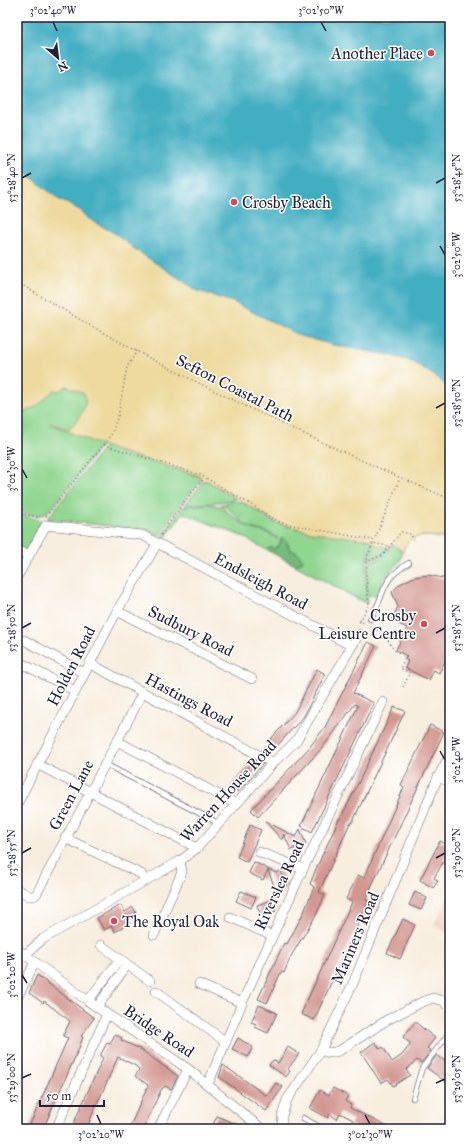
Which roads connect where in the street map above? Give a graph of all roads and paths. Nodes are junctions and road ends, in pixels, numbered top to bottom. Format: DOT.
graph roads {
  1 [pos="17,282"];
  2 [pos="137,351"];
  3 [pos="104,445"];
  4 [pos="204,478"];
  5 [pos="400,478"];
  6 [pos="450,499"];
  7 [pos="17,512"];
  8 [pos="374,541"];
  9 [pos="414,542"];
  10 [pos="157,544"];
  11 [pos="389,546"];
  12 [pos="450,547"];
  13 [pos="17,550"];
  14 [pos="29,556"];
  15 [pos="366,562"];
  16 [pos="409,563"];
  17 [pos="445,564"];
  18 [pos="17,577"];
  19 [pos="116,610"];
  20 [pos="370,619"];
  21 [pos="360,621"];
  22 [pos="366,624"];
  23 [pos="359,634"];
  24 [pos="24,640"];
  25 [pos="352,646"];
  26 [pos="21,663"];
  27 [pos="89,663"];
  28 [pos="84,673"];
  29 [pos="252,679"];
  30 [pos="402,689"];
  31 [pos="75,691"];
  32 [pos="143,692"];
  33 [pos="383,702"];
  34 [pos="117,741"];
  35 [pos="450,755"];
  36 [pos="274,763"];
  37 [pos="37,764"];
  38 [pos="105,764"];
  39 [pos="438,777"];
  40 [pos="450,782"];
  41 [pos="90,791"];
  42 [pos="17,804"];
  43 [pos="236,804"];
  44 [pos="218,823"];
  45 [pos="65,838"];
  46 [pos="197,848"];
  47 [pos="260,852"];
  48 [pos="180,860"];
  49 [pos="303,869"];
  50 [pos="146,881"];
  51 [pos="17,890"];
  52 [pos="230,917"];
  53 [pos="154,934"];
  54 [pos="272,936"];
  55 [pos="101,945"];
  56 [pos="17,949"];
  57 [pos="25,955"];
  58 [pos="35,962"];
  59 [pos="124,962"];
  60 [pos="150,981"];
  61 [pos="199,984"];
  62 [pos="156,991"];
  63 [pos="17,998"];
  64 [pos="88,1001"];
  65 [pos="242,1003"];
  66 [pos="97,1007"];
  67 [pos="450,1010"];
  68 [pos="107,1014"];
  69 [pos="450,1032"];
  70 [pos="226,1042"];
  71 [pos="321,1050"];
  72 [pos="188,1069"];
  73 [pos="208,1084"];
  74 [pos="413,1098"];
  75 [pos="303,1118"];
  76 [pos="56,1129"];
  77 [pos="158,1129"];
  78 [pos="262,1129"];
  79 [pos="282,1129"];
  80 [pos="323,1129"];
  1 -- 2 [label="path, Sefton Coastal Path"];
  2 -- 3 [label="path"];
  2 -- 5 [label="path, Sefton Coastal Path"];
  3 -- 4 [label="path"];
  3 -- 7 [label="path"];
  4 -- 8 [label="path"];
  4 -- 10 [label="path"];
  5 -- 6 [label="path, Sefton Coastal Path"];
  5 -- 8 [label="path"];
  8 -- 11 [label="path"];
  8 -- 15 [label="path"];
  9 -- 11 [label="path"];
  10 -- 14 [label="street, Endsleigh Road"];
  10 -- 19 [label="street, Holden Road"];
  10 -- 25 [label="street, Endsleigh Road"];
  11 -- 15 [label="path"];
  12 -- 17 [label="path"];
  13 -- 14 [label="street"];
  14 -- 18 [label="street"];
  15 -- 21 [label="path"];
  16 -- 20 [label="lane"];
  19 -- 27 [label="street, Holden Road"];
  19 -- 29 [label="street, Sudbury Road"];
  22 -- 30 [label="path"];
  23 -- 25 [label="street, Warren House Road"];
  24 -- 28 [label="street"];
  25 -- 36 [label="street, Warren House Road"];
  26 -- 31 [label="street"];
  27 -- 28 [label="street, Holden Road"];
  27 -- 32 [label="street, Hastings Road"];
  28 -- 31 [label="street, Holden Road"];
  31 -- 37 [label="street, Holden Road"];
  32 -- 34 [label="street, Green Lane"];
  32 -- 36 [label="street, Hastings Road"];
  33 -- 49 [label="street, Riverslea Road"];
  34 -- 38 [label="street, Green Lane"];
  34 -- 43 [label="street"];
  35 -- 39 [label="street, Mariners Road"];
  36 -- 43 [label="street, Warren House Road"];
  37 -- 41 [label="street"];
  37 -- 42 [label="street, Holden Road"];
  38 -- 41 [label="street, Green Lane"];
  38 -- 44 [label="lane"];
  39 -- 40 [label="street"];
  39 -- 71 [label="street, Mariners Road"];
  41 -- 45 [label="street, Green Lane"];
  41 -- 46 [label="street"];
  43 -- 44 [label="street, Warren House Road"];
  44 -- 46 [label="street, Warren House Road"];
  45 -- 50 [label="street"];
  45 -- 51 [label="street, Green Lane"];
  46 -- 48 [label="street, Warren House Road"];
  47 -- 49 [label="street"];
  48 -- 50 [label="street, Warren House Road"];
  48 -- 53 [label="street"];
  49 -- 54 [label="street, Riverslea Road"];
  50 -- 57 [label="street, Warren House Road"];
  52 -- 54 [label="street"];
  54 -- 65 [label="street, Riverslea Road"];
  55 -- 59 [label="street"];
  56 -- 57 [label="street, Bridge Road"];
  57 -- 58 [label="street, Bridge Road"];
  58 -- 63 [label="street"];
  58 -- 64 [label="street, Bridge Road"];
  59 -- 60 [label="street"];
  59 -- 64 [label="street"];
  59 -- 66 [label="street"];
  61 -- 65 [label="street"];
  62 -- 70 [label="street"];
  64 -- 66 [label="street, Bridge Road"];
  65 -- 70 [label="street, Riverslea Road"];
  66 -- 68 [label="street, Bridge Road"];
  67 -- 71 [label="street"];
  68 -- 72 [label="street, Bridge Road"];
  68 -- 76 [label="street"];
  69 -- 74 [label="lane"];
  70 -- 73 [label="street, Riverslea Road"];
  71 -- 79 [label="street, Mariners Road"];
  72 -- 73 [label="street, Bridge Road"];
  72 -- 77 [label="street"];
  73 -- 78 [label="street, Bridge Road"];
  75 -- 80 [label="lane"];
}
